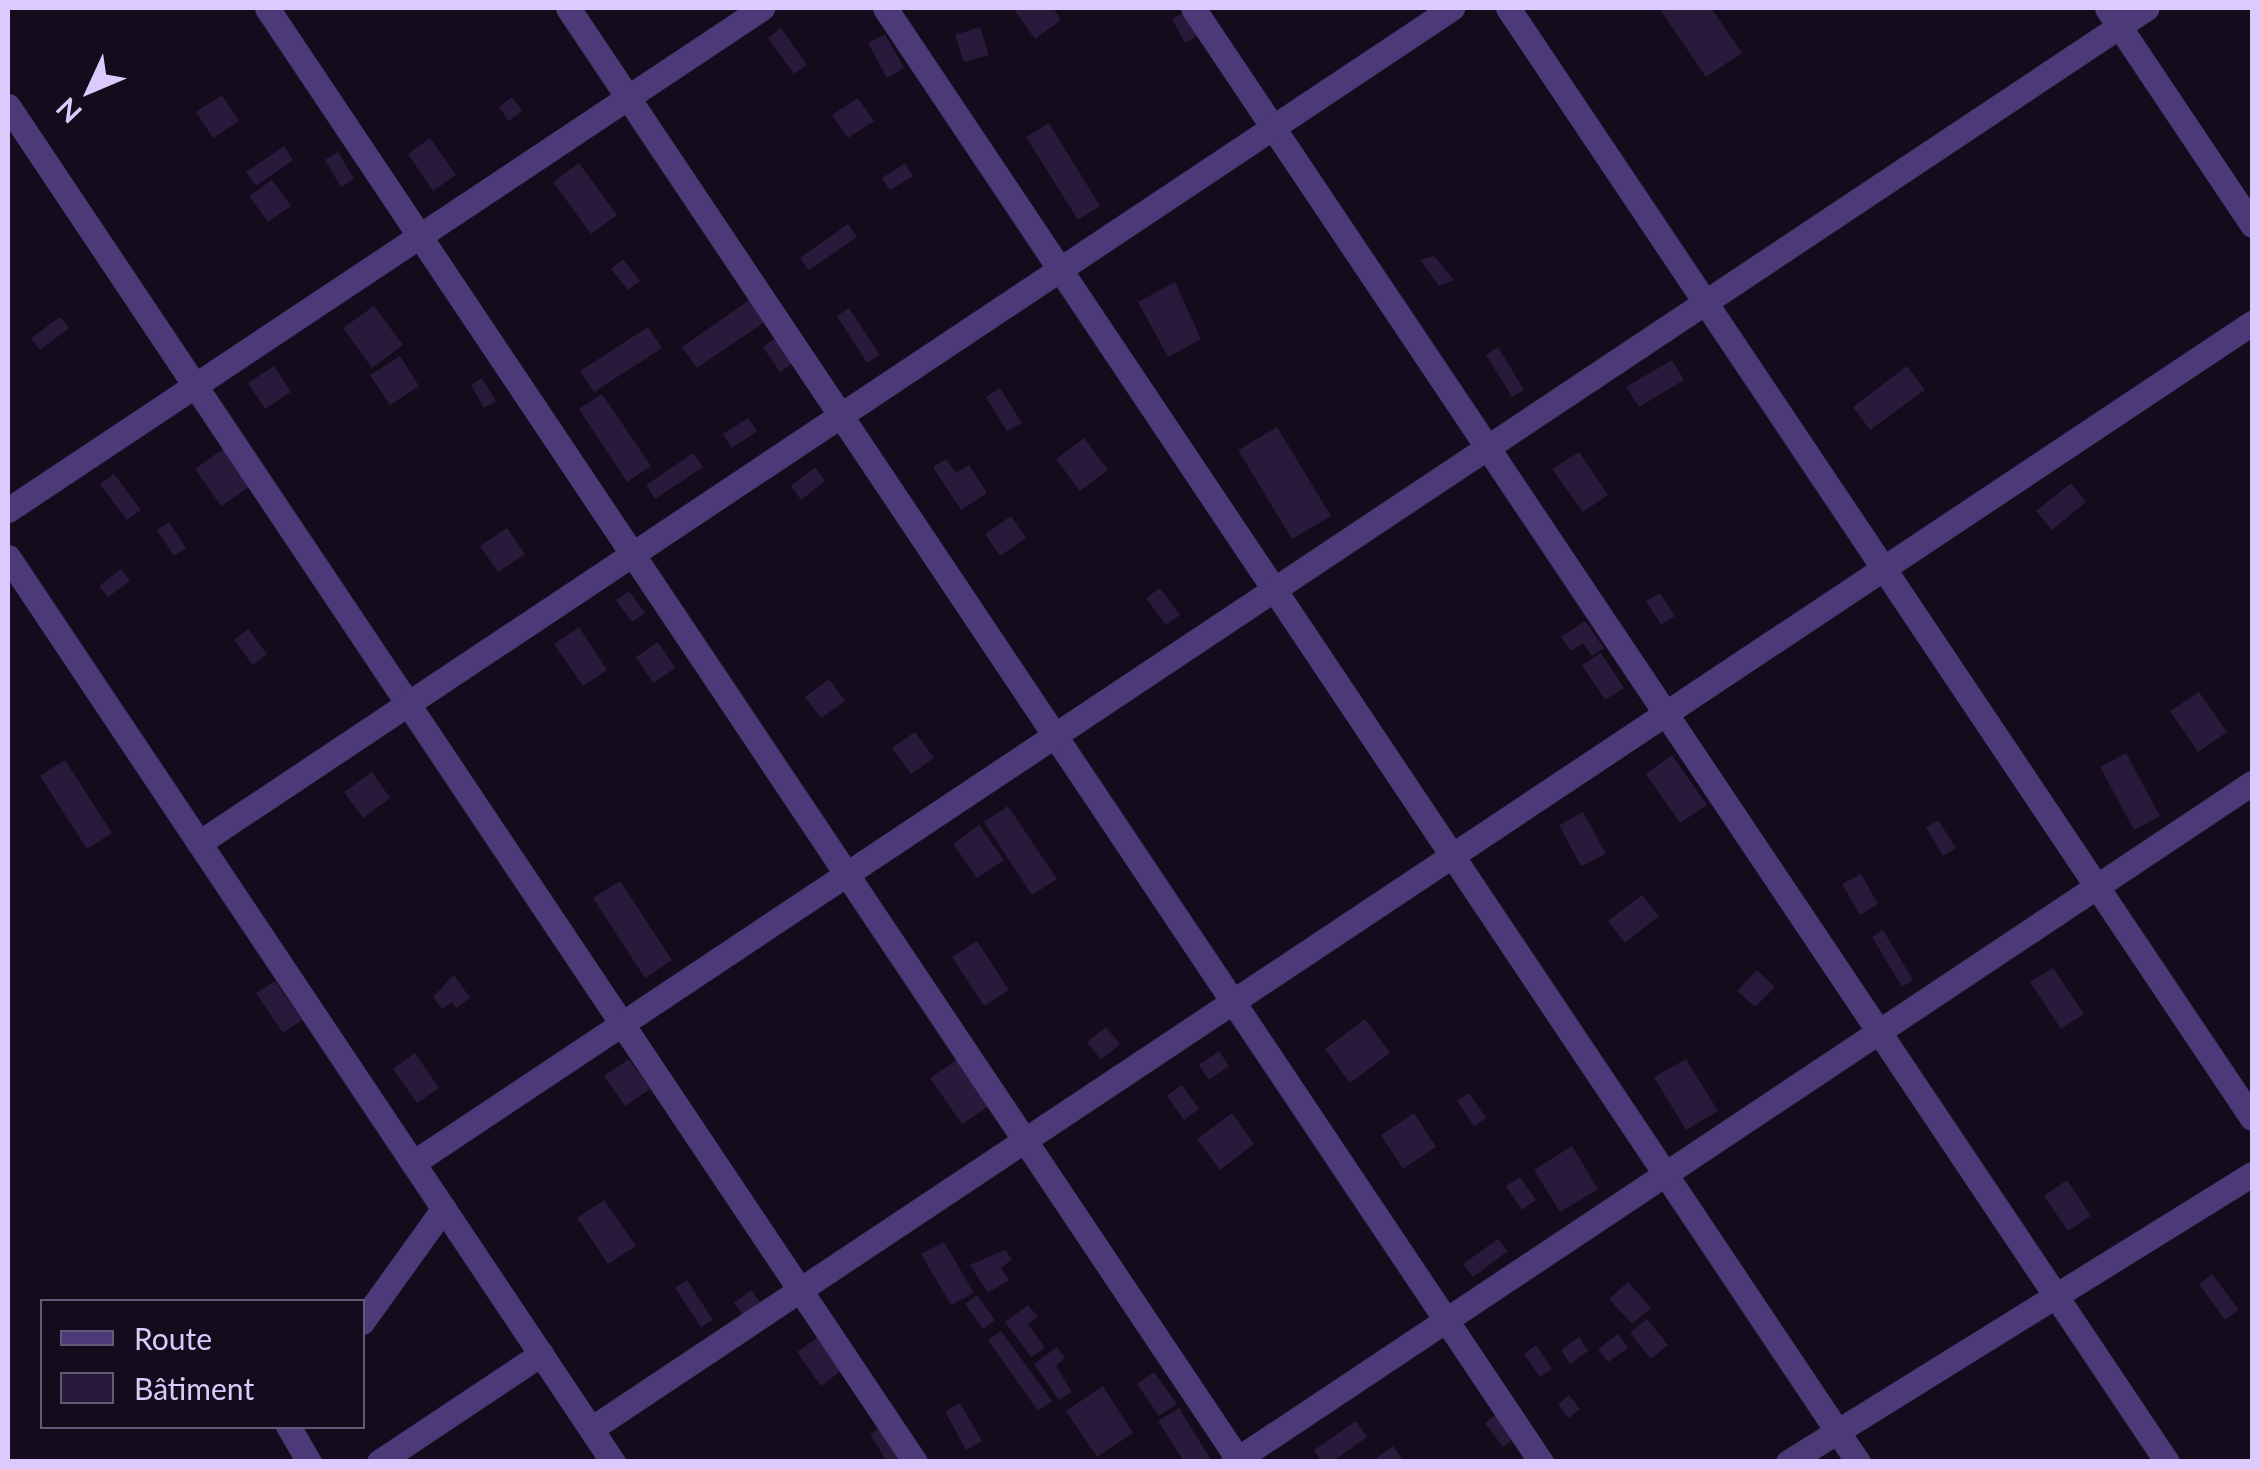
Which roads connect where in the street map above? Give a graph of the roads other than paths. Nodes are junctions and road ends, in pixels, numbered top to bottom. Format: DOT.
graph roads {
  1 [pos="266,8"];
  2 [pos="568,8"];
  3 [pos="762,8"];
  4 [pos="885,8"];
  5 [pos="1193,8"];
  6 [pos="1452,8"];
  7 [pos="1508,8"];
  8 [pos="2147,8"];
  9 [pos="2113,17"];
  10 [pos="628,97"];
  11 [pos="8,106"];
  12 [pos="1273,127"];
  13 [pos="2252,224"];
  14 [pos="419,236"];
  15 [pos="1060,269"];
  16 [pos="1705,302"];
  17 [pos="2252,323"];
  18 [pos="194,386"];
  19 [pos="841,415"];
  20 [pos="1488,447"];
  21 [pos="8,510"];
  22 [pos="632,554"];
  23 [pos="8,558"];
  24 [pos="1884,568"];
  25 [pos="1274,589"];
  26 [pos="408,704"];
  27 [pos="1666,714"];
  28 [pos="1055,735"];
  29 [pos="2252,783"];
  30 [pos="199,843"];
  31 [pos="1452,856"];
  32 [pos="847,874"];
  33 [pos="2097,886"];
  34 [pos="1233,1002"];
  35 [pos="622,1023"];
  36 [pos="1879,1032"];
  37 [pos="2252,1118"];
  38 [pos="1025,1140"];
  39 [pos="413,1163"];
  40 [pos="1666,1174"];
  41 [pos="2252,1174"];
  42 [pos="444,1208"];
  43 [pos="800,1290"];
  44 [pos="2056,1296"];
  45 [pos="365,1318"];
  46 [pos="1446,1320"];
  47 [pos="541,1354"];
  48 [pos="290,1429"];
  49 [pos="591,1430"];
  50 [pos="1838,1431"];
  51 [pos="1237,1460"];
  52 [pos="309,1462"];
  53 [pos="379,1462"];
  54 [pos="613,1462"];
  55 [pos="915,1462"];
  56 [pos="1541,1462"];
  57 [pos="1788,1462"];
  58 [pos="1858,1462"];
  59 [pos="2166,1462"];
  1 -- 14 [label="street"];
  2 -- 10 [label="street"];
  3 -- 10 [label="street"];
  4 -- 15 [label="street"];
  5 -- 12 [label="street"];
  6 -- 12 [label="street"];
  7 -- 16 [label="street"];
  8 -- 9 [label="street"];
  9 -- 13 [label="street"];
  9 -- 16 [label="street"];
  10 -- 14 [label="street"];
  10 -- 19 [label="street"];
  11 -- 18 [label="street"];
  12 -- 15 [label="street"];
  12 -- 20 [label="street"];
  14 -- 18 [label="street"];
  14 -- 22 [label="street"];
  15 -- 19 [label="street"];
  15 -- 25 [label="street"];
  16 -- 20 [label="street"];
  16 -- 24 [label="street"];
  17 -- 24 [label="street"];
  18 -- 21 [label="street"];
  18 -- 26 [label="street"];
  19 -- 22 [label="street"];
  19 -- 28 [label="street"];
  20 -- 25 [label="street"];
  20 -- 27 [label="street"];
  22 -- 26 [label="street"];
  22 -- 32 [label="street"];
  23 -- 30 [label="street"];
  24 -- 27 [label="street"];
  24 -- 33 [label="street"];
  25 -- 28 [label="street"];
  25 -- 31 [label="street"];
  26 -- 30 [label="street"];
  26 -- 35 [label="street"];
  27 -- 31 [label="street"];
  27 -- 36 [label="street"];
  28 -- 32 [label="street"];
  28 -- 34 [label="street"];
  29 -- 33 [label="street"];
  30 -- 39 [label="street"];
  31 -- 34 [label="street"];
  31 -- 40 [label="street"];
  32 -- 35 [label="street"];
  32 -- 38 [label="street"];
  33 -- 36 [label="street"];
  33 -- 37 [label="street"];
  34 -- 38 [label="street"];
  34 -- 46 [label="street"];
  35 -- 39 [label="street"];
  35 -- 43 [label="street"];
  36 -- 40 [label="street"];
  36 -- 44 [label="street"];
  38 -- 43 [label="street"];
  38 -- 51 [label="street"];
  39 -- 42 [label="street"];
  40 -- 46 [label="street"];
  40 -- 50 [label="street"];
  41 -- 44 [label="street"];
  42 -- 45 [label="street"];
  42 -- 47 [label="street"];
  43 -- 49 [label="street"];
  43 -- 55 [label="street"];
  44 -- 50 [label="street"];
  44 -- 59 [label="street"];
  46 -- 51 [label="street"];
  46 -- 56 [label="street"];
  47 -- 49 [label="street"];
  47 -- 53 [label="street"];
  48 -- 52 [label="street"];
  49 -- 54 [label="street"];
  50 -- 57 [label="street"];
  50 -- 58 [label="street"];
}
